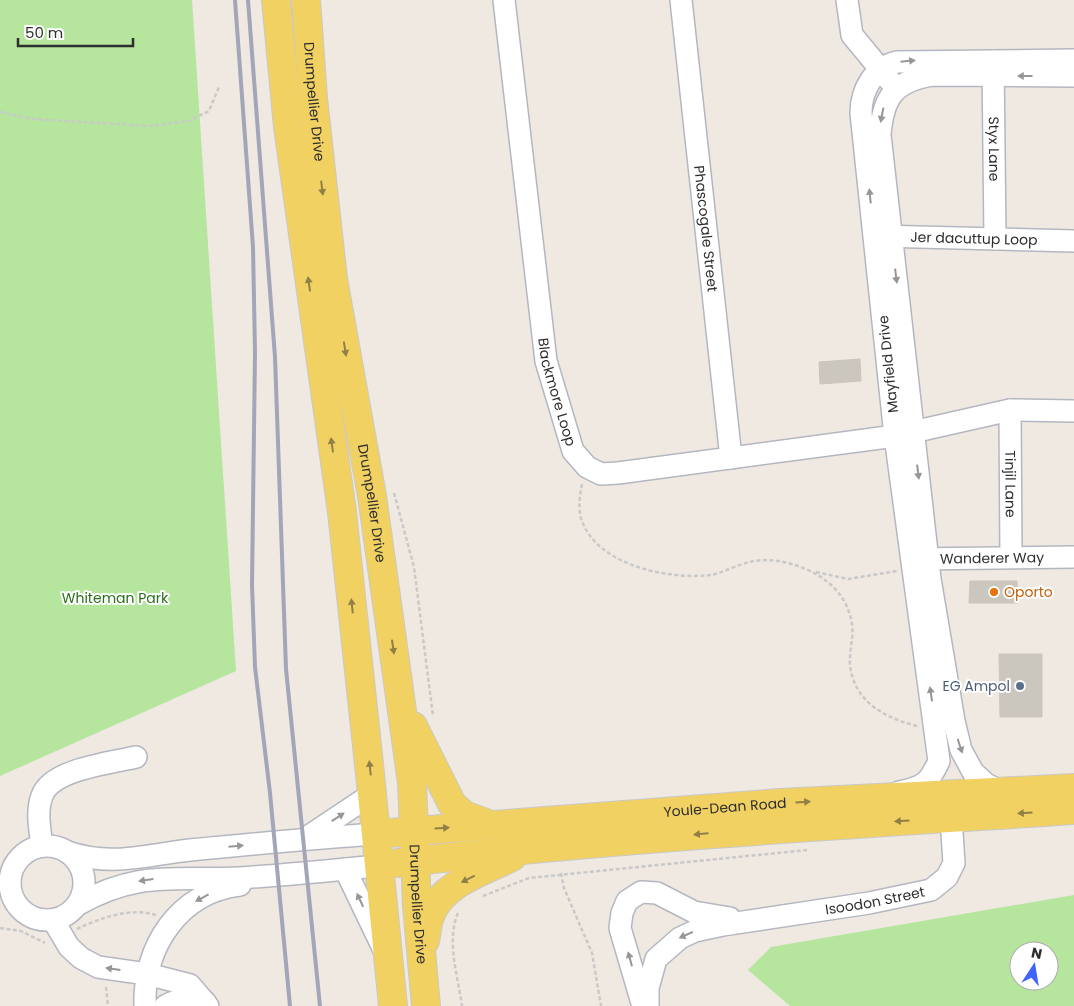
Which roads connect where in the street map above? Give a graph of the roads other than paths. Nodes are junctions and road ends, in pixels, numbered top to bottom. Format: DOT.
graph roads {
  1 [pos="276,0"];
  2 [pos="306,0"];
  3 [pos="504,0"];
  4 [pos="681,0"];
  5 [pos="847,0"];
  6 [pos="1074,60"];
  7 [pos="993,67"];
  8 [pos="880,70"];
  9 [pos="1074,76"];
  10 [pos="897,88"];
  11 [pos="883,236"];
  12 [pos="996,239"];
  13 [pos="1074,241"];
  14 [pos="1010,410"];
  15 [pos="1074,411"];
  16 [pos="904,434"];
  17 [pos="731,458"];
  18 [pos="1011,557"];
  19 [pos="1074,557"];
  20 [pos="912,563"];
  21 [pos="401,700"];
  22 [pos="136,757"];
  23 [pos="1074,788"];
  24 [pos="1004,793"];
  25 [pos="372,794"];
  26 [pos="908,798"];
  27 [pos="858,799"];
  28 [pos="1074,810"];
  29 [pos="951,818"];
  30 [pos="494,826"];
  31 [pos="416,830"];
  32 [pos="376,834"];
  33 [pos="304,839"];
  34 [pos="42,846"];
  35 [pos="527,849"];
  36 [pos="67,852"];
  37 [pos="416,861"];
  38 [pos="379,866"];
  39 [pos="345,869"];
  40 [pos="7,871"];
  41 [pos="317,871"];
  42 [pos="0,903"];
  43 [pos="77,905"];
  44 [pos="23,912"];
  45 [pos="768,919"];
  46 [pos="53,920"];
  47 [pos="388,960"];
  48 [pos="422,962"];
  49 [pos="147,974"];
  50 [pos="206,1004"];
  51 [pos="145,1006"];
  52 [pos="165,1006"];
  53 [pos="393,1006"];
  54 [pos="426,1006"];
  55 [pos="642,1006"];
  56 [pos="648,1006"];
  25 -- 1 [label="main road, Drumpellier Drive, one-way"];
  2 -- 21 [label="main road, Drumpellier Drive, one-way"];
  3 -- 17 [label="street, Blackmore Loop"];
  4 -- 17 [label="street, Phascogale Street"];
  5 -- 8 [label="street"];
  6 -- 7 [label="street"];
  8 -- 7 [label="street, one-way"];
  9 -- 7 [label="street, one-way"];
  7 -- 10 [label="street"];
  7 -- 12 [label="street, Styx Lane"];
  8 -- 10 [label="street"];
  11 -- 8 [label="street, Mayfield Drive, one-way"];
  10 -- 11 [label="street, Mayfield Drive, one-way"];
  11 -- 12 [label="street, Jer dacuttup Loop"];
  11 -- 16 [label="street, Mayfield Drive"];
  12 -- 13 [label="street, Jer dacuttup Loop"];
  14 -- 15 [label="street"];
  14 -- 16 [label="street"];
  14 -- 18 [label="street, Tinjil Lane"];
  16 -- 17 [label="street, Blackmore Loop"];
  16 -- 20 [label="street, Mayfield Drive"];
  18 -- 19 [label="street, Wanderer Way"];
  18 -- 20 [label="street, Wanderer Way"];
  20 -- 24 [label="street, Mayfield Drive, one-way"];
  27 -- 20 [label="street, Mayfield Drive, one-way"];
  21 -- 30 [label="main road"];
  21 -- 31 [label="main road, Drumpellier Drive"];
  22 -- 34 [label="street"];
  23 -- 24 [label="main road, Youle-Dean Road"];
  24 -- 26 [label="main road, Youle-Dean Road"];
  25 -- 32 [label="main road, Drumpellier Drive"];
  33 -- 25 [label="street, one-way"];
  26 -- 27 [label="main road, Youle-Dean Road"];
  26 -- 29 [label="street"];
  30 -- 27 [label="main road, Youle-Dean Road, one-way"];
  28 -- 29 [label="main road, Youle-Dean Road, one-way"];
  29 -- 35 [label="main road, Youle-Dean Road, one-way"];
  29 -- 45 [label="street, Isoodon Street"];
  31 -- 30 [label="main road, Youle-Dean Road, one-way"];
  31 -- 32 [label="main road, Youle-Dean Road"];
  31 -- 37 [label="main road, Drumpellier Drive"];
  32 -- 33 [label="street"];
  32 -- 38 [label="main road, Drumpellier Drive"];
  36 -- 33 [label="street, one-way"];
  34 -- 36 [label="street"];
  34 -- 40 [label="street"];
  35 -- 37 [label="main road, Youle-Dean Road"];
  35 -- 48 [label="main road, one-way"];
  36 -- 43 [label="street"];
  37 -- 38 [label="main road, Youle-Dean Road"];
  37 -- 48 [label="main road, Drumpellier Drive"];
  38 -- 39 [label="street"];
  38 -- 47 [label="main road, Drumpellier Drive"];
  39 -- 41 [label="street"];
  47 -- 39 [label="street, one-way"];
  40 -- 44 [label="street"];
  41 -- 43 [label="street, one-way"];
  41 -- 49 [label="street, one-way"];
  42 -- 44 [label="street"];
  43 -- 46 [label="street"];
  44 -- 46 [label="street"];
  55 -- 45 [label="street, Isoodon Street, one-way"];
  45 -- 56 [label="street, Isoodon Street, one-way"];
  49 -- 46 [label="street, one-way"];
  47 -- 53 [label="main road, Drumpellier Drive"];
  48 -- 54 [label="main road, Drumpellier Drive"];
  49 -- 50 [label="street"];
  49 -- 51 [label="street"];
  50 -- 52 [label="street"];
}
